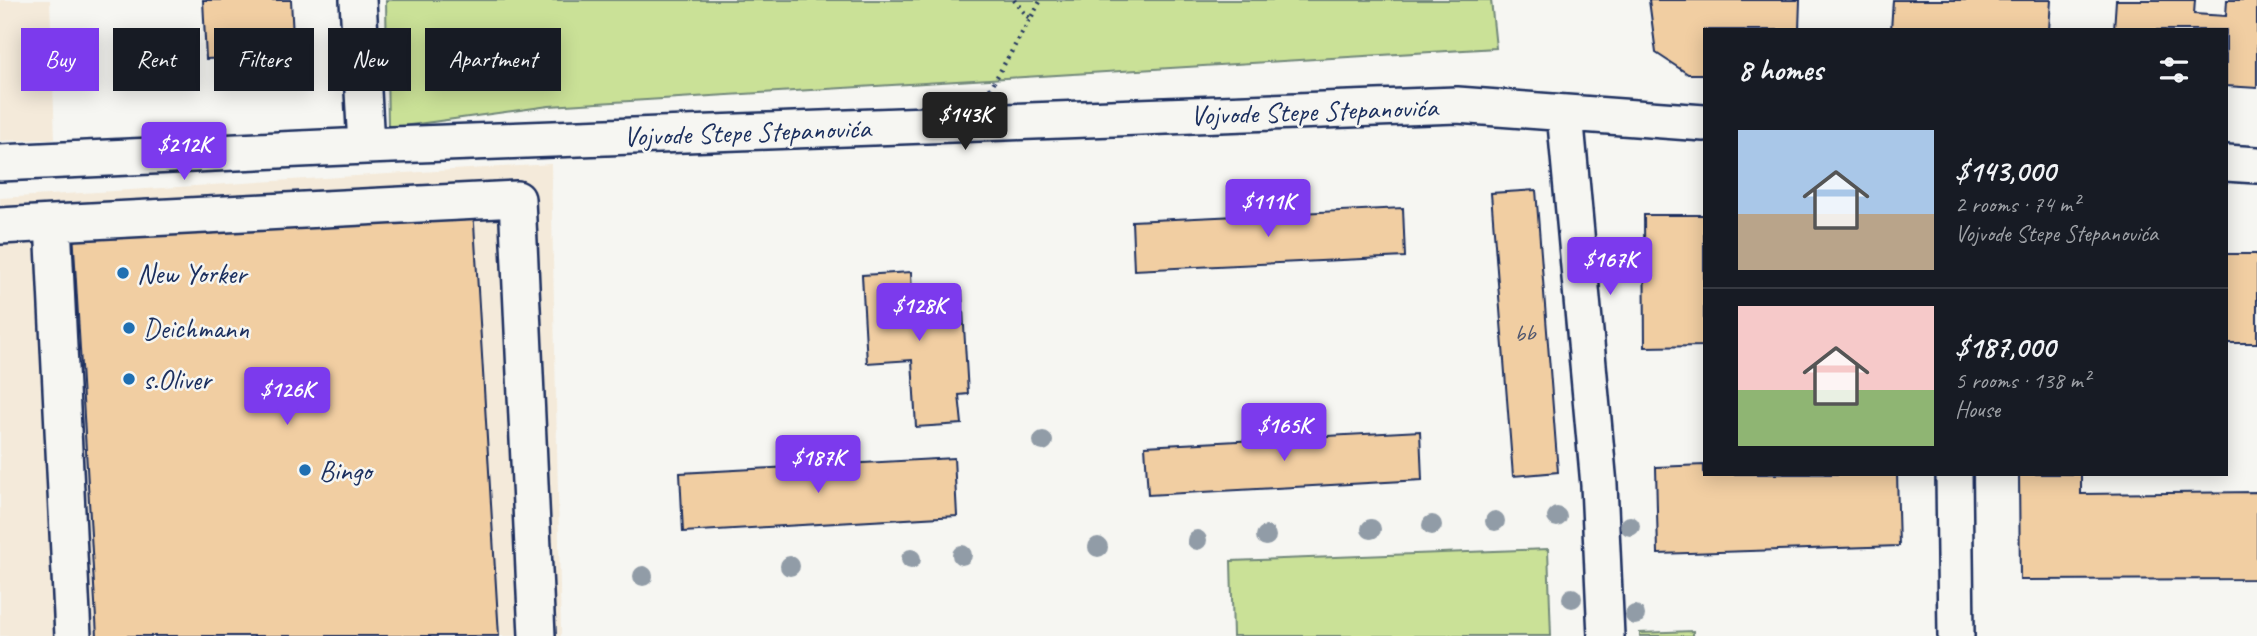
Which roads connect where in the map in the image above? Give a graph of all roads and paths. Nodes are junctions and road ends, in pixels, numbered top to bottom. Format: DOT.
graph roads {
  1 [pos="358,0"];
  2 [pos="1014,0"];
  3 [pos="1041,0"];
  4 [pos="1030,19"];
  5 [pos="1565,113"];
  6 [pos="970,123"];
  7 [pos="1703,123"];
  8 [pos="366,146"];
  9 [pos="0,163"];
  10 [pos="2228,163"];
  11 [pos="2257,165"];
  12 [pos="53,223"];
  13 [pos="0,226"];
  14 [pos="1954,476"];
  15 [pos="73,636"];
  16 [pos="537,636"];
  17 [pos="1606,636"];
  18 [pos="1956,636"];
  1 -- 8 [label="street"];
  2 -- 4 [label="path"];
  3 -- 4 [label="path"];
  4 -- 6 [label="path"];
  5 -- 6 [label="street, Vojvode Stepe Stepanovića"];
  5 -- 7 [label="street, Vojvode Stepe Stepanovića"];
  5 -- 17 [label="street"];
  6 -- 8 [label="street, Vojvode Stepe Stepanovića"];
  8 -- 9 [label="street, Vojvode Stepe Stepanovića"];
  10 -- 11 [label="street"];
  12 -- 13 [label="street"];
  12 -- 15 [label="street"];
  12 -- 16 [label="street"];
  14 -- 18 [label="street"];
}
